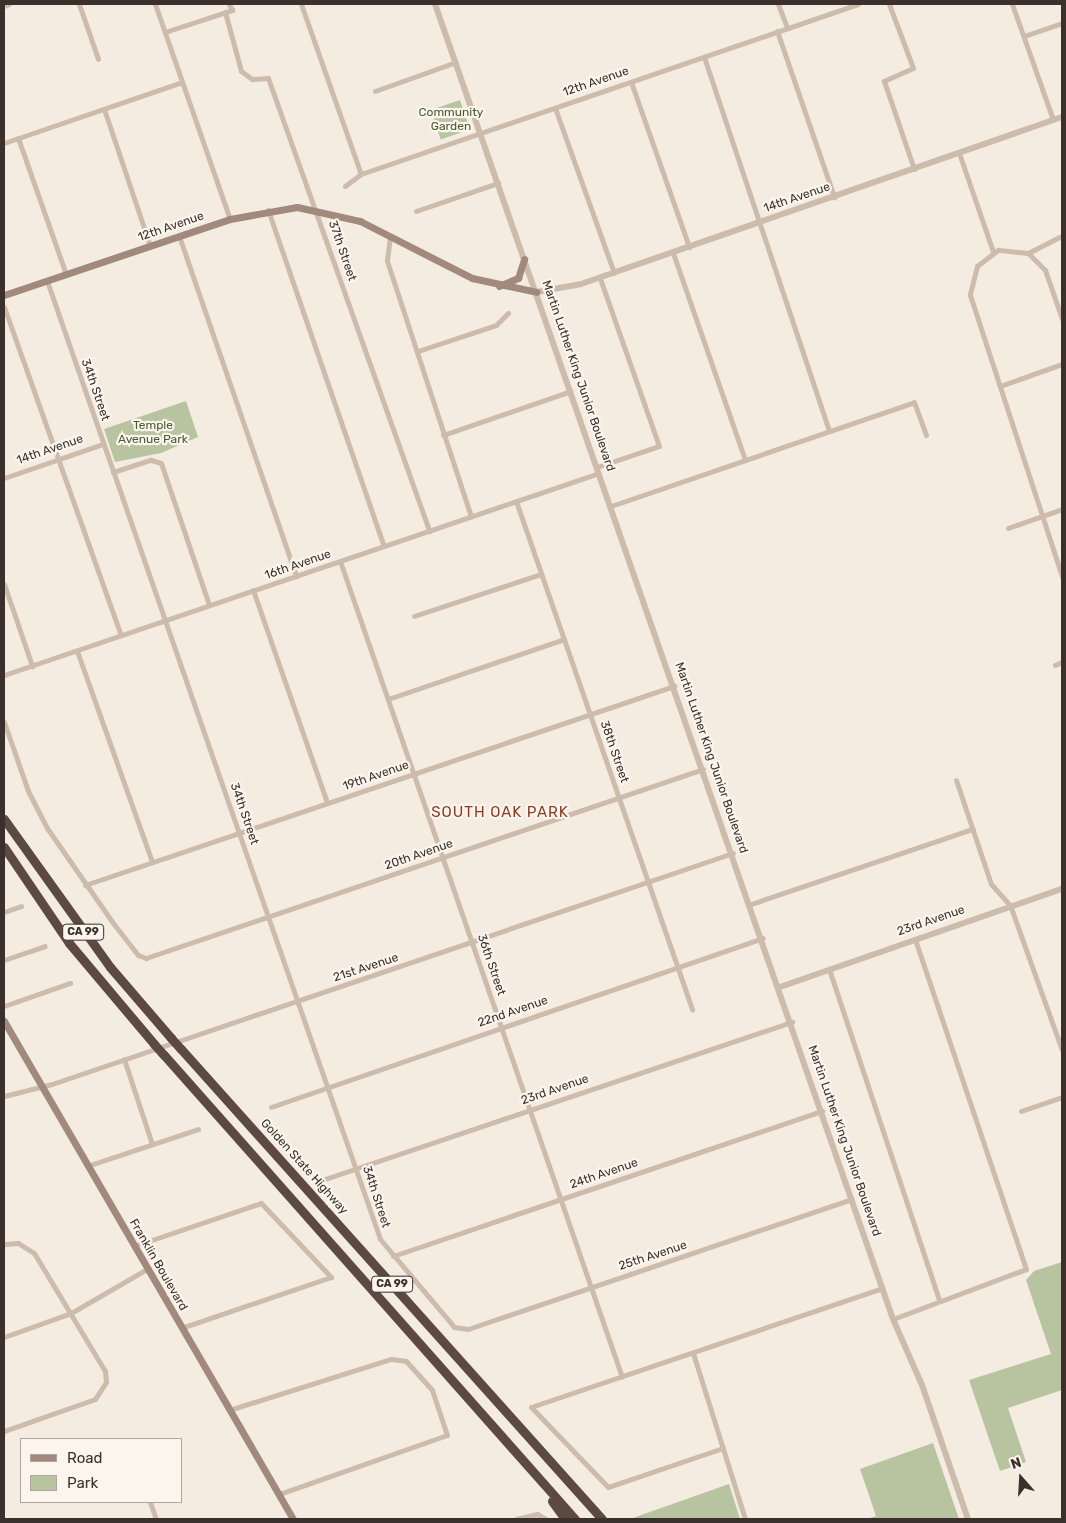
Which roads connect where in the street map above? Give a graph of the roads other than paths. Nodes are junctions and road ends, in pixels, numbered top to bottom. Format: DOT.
graph roads {
  1 [pos="9,4"];
  2 [pos="79,4"];
  3 [pos="155,4"];
  4 [pos="229,4"];
  5 [pos="301,4"];
  6 [pos="435,4"];
  7 [pos="778,4"];
  8 [pos="858,4"];
  9 [pos="889,4"];
  10 [pos="1012,4"];
  11 [pos="4,6"];
  12 [pos="225,12"];
  13 [pos="1062,22"];
  14 [pos="787,28"];
  15 [pos="777,31"];
  16 [pos="165,32"];
  17 [pos="1024,36"];
  18 [pos="704,57"];
  19 [pos="98,59"];
  20 [pos="456,62"];
  21 [pos="182,82"];
  22 [pos="631,82"];
  23 [pos="375,91"];
  24 [pos="555,108"];
  25 [pos="104,109"];
  26 [pos="1062,117"];
  27 [pos="1053,120"];
  28 [pos="480,133"];
  29 [pos="18,138"];
  30 [pos="4,143"];
  31 [pos="959,153"];
  32 [pos="914,169"];
  33 [pos="361,174"];
  34 [pos="498,183"];
  35 [pos="345,186"];
  36 [pos="834,197"];
  37 [pos="316,208"];
  38 [pos="268,210"];
  39 [pos="416,211"];
  40 [pos="230,218"];
  41 [pos="760,223"];
  42 [pos="179,236"];
  43 [pos="390,236"];
  44 [pos="1062,236"];
  45 [pos="150,246"];
  46 [pos="689,247"];
  47 [pos="993,252"];
  48 [pos="673,253"];
  49 [pos="1028,253"];
  50 [pos="524,259"];
  51 [pos="614,273"];
  52 [pos="66,274"];
  53 [pos="600,278"];
  54 [pos="47,281"];
  55 [pos="499,286"];
  56 [pos="537,292"];
  57 [pos="4,295"];
  58 [pos="4,307"];
  59 [pos="508,313"];
  60 [pos="1062,319"];
  61 [pos="418,351"];
  62 [pos="1062,364"];
  63 [pos="1000,386"];
  64 [pos="571,391"];
  65 [pos="829,431"];
  66 [pos="443,435"];
  67 [pos="926,435"];
  68 [pos="103,444"];
  69 [pos="58,459"];
  70 [pos="745,460"];
  71 [pos="598,470"];
  72 [pos="113,472"];
  73 [pos="4,478"];
  74 [pos="516,502"];
  75 [pos="611,506"];
  76 [pos="1062,510"];
  77 [pos="1046,515"];
  78 [pos="471,517"];
  79 [pos="1008,528"];
  80 [pos="429,531"];
  81 [pos="384,546"];
  82 [pos="340,561"];
  83 [pos="541,574"];
  84 [pos="296,576"];
  85 [pos="1062,576"];
  86 [pos="4,584"];
  87 [pos="253,590"];
  88 [pos="209,605"];
  89 [pos="414,616"];
  90 [pos="164,620"];
  91 [pos="121,635"];
  92 [pos="564,639"];
  93 [pos="77,651"];
  94 [pos="1062,662"];
  95 [pos="1055,664"];
  96 [pos="32,666"];
  97 [pos="4,675"];
  98 [pos="674,686"];
  99 [pos="388,699"];
  100 [pos="590,714"];
  101 [pos="4,722"];
  102 [pos="703,769"];
  103 [pos="414,774"];
  104 [pos="956,780"];
  105 [pos="619,798"];
  106 [pos="327,803"];
  107 [pos="4,819"];
  108 [pos="973,829"];
  109 [pos="240,832"];
  110 [pos="4,847"];
  111 [pos="733,853"];
  112 [pos="443,857"];
  113 [pos="152,862"];
  114 [pos="648,882"];
  115 [pos="85,885"];
  116 [pos="1062,889"];
  117 [pos="751,904"];
  118 [pos="1010,905"];
  119 [pos="21,906"];
  120 [pos="4,912"];
  121 [pos="268,917"];
  122 [pos="763,938"];
  123 [pos="915,939"];
  124 [pos="473,943"];
  125 [pos="45,946"];
  126 [pos="4,960"];
  127 [pos="678,967"];
  128 [pos="828,969"];
  129 [pos="70,983"];
  130 [pos="780,987"];
  131 [pos="298,1001"];
  132 [pos="4,1006"];
  133 [pos="692,1009"];
  134 [pos="4,1021"];
  135 [pos="792,1022"];
  136 [pos="502,1026"];
  137 [pos="1062,1050"];
  138 [pos="124,1059"];
  139 [pos="40,1085"];
  140 [pos="328,1085"];
  141 [pos="4,1096"];
  142 [pos="1062,1097"];
  143 [pos="271,1107"];
  144 [pos="531,1110"];
  145 [pos="822,1111"];
  146 [pos="1021,1111"];
  147 [pos="198,1129"];
  148 [pos="152,1144"];
  149 [pos="88,1166"];
  150 [pos="357,1169"];
  151 [pos="325,1179"];
  152 [pos="562,1199"];
  153 [pos="852,1200"];
  154 [pos="4,1244"];
  155 [pos="134,1246"];
  156 [pos="393,1256"];
  157 [pos="147,1269"];
  158 [pos="590,1288"];
  159 [pos="882,1288"];
  160 [pos="939,1299"];
  161 [pos="71,1313"];
  162 [pos="893,1318"];
  163 [pos="181,1328"];
  164 [pos="460,1330"];
  165 [pos="4,1337"];
  166 [pos="693,1353"];
  167 [pos="622,1376"];
  168 [pos="230,1410"];
  169 [pos="4,1432"];
  170 [pos="723,1448"];
  171 [pos="523,1460"];
  172 [pos="279,1494"];
  173 [pos="150,1503"];
  174 [pos="545,1518"];
  175 [pos="156,1519"];
  176 [pos="293,1519"];
  177 [pos="516,1519"];
  178 [pos="565,1519"];
  179 [pos="575,1519"];
  180 [pos="602,1519"];
  181 [pos="745,1519"];
  182 [pos="968,1519"];
  1 -- 11 [label="street"];
  2 -- 19 [label="street"];
  3 -- 16 [label="street"];
  4 -- 12 [label="street"];
  5 -- 33 [label="street"];
  6 -- 20 [label="street, Martin Luther King Junior Boulevard"];
  7 -- 14 [label="street"];
  8 -- 14 [label="street, 12th Avenue"];
  9 -- 32 [label="street"];
  10 -- 17 [label="street"];
  12 -- 16 [label="street"];
  12 -- 37 [label="street, 37th Street"];
  13 -- 17 [label="street"];
  14 -- 15 [label="street, 12th Avenue"];
  15 -- 18 [label="street, 12th Avenue"];
  15 -- 36 [label="street"];
  16 -- 21 [label="street"];
  17 -- 27 [label="street"];
  18 -- 22 [label="street, 12th Avenue"];
  18 -- 41 [label="street"];
  20 -- 23 [label="street"];
  20 -- 28 [label="street, Martin Luther King Junior Boulevard"];
  21 -- 25 [label="street"];
  21 -- 40 [label="street"];
  22 -- 24 [label="street, 12th Avenue"];
  22 -- 46 [label="street"];
  24 -- 28 [label="street, 12th Avenue"];
  24 -- 51 [label="street"];
  25 -- 29 [label="street"];
  25 -- 45 [label="street"];
  26 -- 27 [label="street, 14th Avenue"];
  27 -- 31 [label="street, 14th Avenue"];
  28 -- 33 [label="street, 12th Avenue"];
  28 -- 34 [label="street, Martin Luther King Junior Boulevard"];
  29 -- 30 [label="street"];
  29 -- 52 [label="street"];
  31 -- 32 [label="street, 14th Avenue"];
  31 -- 47 [label="street"];
  32 -- 36 [label="street, 14th Avenue"];
  33 -- 35 [label="street, 12th Avenue"];
  34 -- 39 [label="street"];
  34 -- 50 [label="street, Martin Luther King Junior Boulevard"];
  36 -- 41 [label="street, 14th Avenue"];
  37 -- 38 [label="main road, 12th Avenue"];
  37 -- 43 [label="main road, 12th Avenue"];
  37 -- 80 [label="street, 37th Street"];
  38 -- 40 [label="main road, 12th Avenue"];
  38 -- 81 [label="street"];
  40 -- 42 [label="main road, 12th Avenue"];
  41 -- 46 [label="street, 14th Avenue"];
  41 -- 65 [label="street"];
  42 -- 45 [label="main road, 12th Avenue"];
  42 -- 84 [label="street"];
  43 -- 55 [label="main road, 12th Avenue"];
  43 -- 61 [label="street"];
  44 -- 49 [label="street"];
  45 -- 52 [label="main road, 12th Avenue"];
  46 -- 48 [label="street, 14th Avenue"];
  47 -- 49 [label="street"];
  47 -- 63 [label="street"];
  48 -- 51 [label="street, 14th Avenue"];
  48 -- 70 [label="street"];
  49 -- 60 [label="street"];
  50 -- 55 [label="main road"];
  50 -- 56 [label="street, Martin Luther King Junior Boulevard"];
  51 -- 53 [label="street, 14th Avenue"];
  52 -- 54 [label="main road, 12th Avenue"];
  53 -- 56 [label="street, 14th Avenue"];
  53 -- 71 [label="street, 16th Avenue"];
  54 -- 57 [label="main road, 12th Avenue"];
  54 -- 68 [label="street, 34th Street"];
  55 -- 56 [label="main road, 12th Avenue"];
  56 -- 64 [label="street, Martin Luther King Junior Boulevard"];
  58 -- 69 [label="street"];
  59 -- 61 [label="street"];
  61 -- 66 [label="street"];
  62 -- 63 [label="street"];
  63 -- 77 [label="street"];
  64 -- 66 [label="street"];
  64 -- 71 [label="street, Martin Luther King Junior Boulevard"];
  65 -- 67 [label="street"];
  65 -- 70 [label="street"];
  66 -- 78 [label="street"];
  68 -- 69 [label="street, 14th Avenue"];
  68 -- 72 [label="street, 34th Street"];
  69 -- 73 [label="street, 14th Avenue"];
  69 -- 91 [label="street"];
  70 -- 75 [label="street"];
  71 -- 74 [label="street, 16th Avenue"];
  71 -- 75 [label="street, Martin Luther King Junior Boulevard"];
  72 -- 88 [label="street"];
  72 -- 90 [label="street, 34th Street"];
  74 -- 78 [label="street, 16th Avenue"];
  74 -- 83 [label="street, 38th Street"];
  75 -- 98 [label="street, Martin Luther King Junior Boulevard"];
  76 -- 77 [label="street"];
  77 -- 79 [label="street"];
  77 -- 85 [label="street"];
  78 -- 80 [label="street, 16th Avenue"];
  80 -- 81 [label="street, 16th Avenue"];
  81 -- 82 [label="street, 16th Avenue"];
  82 -- 84 [label="street, 16th Avenue"];
  82 -- 99 [label="street, 36th Street"];
  83 -- 89 [label="street"];
  83 -- 92 [label="street, 38th Street"];
  84 -- 87 [label="street, 16th Avenue"];
  86 -- 96 [label="street"];
  87 -- 88 [label="street, 16th Avenue"];
  87 -- 106 [label="street"];
  88 -- 90 [label="street, 16th Avenue"];
  90 -- 91 [label="street, 16th Avenue"];
  90 -- 109 [label="street, 34th Street"];
  91 -- 93 [label="street, 16th Avenue"];
  92 -- 99 [label="street"];
  92 -- 100 [label="street, 38th Street"];
  93 -- 96 [label="street, 16th Avenue"];
  93 -- 113 [label="street"];
  94 -- 95 [label="street"];
  96 -- 97 [label="street, 16th Avenue"];
  98 -- 100 [label="street, 19th Avenue"];
  98 -- 102 [label="street, Martin Luther King Junior Boulevard"];
  99 -- 103 [label="street, 36th Street"];
  100 -- 103 [label="street, 19th Avenue"];
  100 -- 105 [label="street, 38th Street"];
  101 -- 115 [label="street"];
  102 -- 105 [label="street, 20th Avenue"];
  102 -- 111 [label="street, Martin Luther King Junior Boulevard"];
  103 -- 106 [label="street, 19th Avenue"];
  103 -- 112 [label="street, 36th Street"];
  104 -- 108 [label="street"];
  105 -- 112 [label="street, 20th Avenue"];
  105 -- 114 [label="street, 38th Street"];
  106 -- 109 [label="street, 19th Avenue"];
  107 -- 180 [label="highway, Golden State Highway / CA 99, bridge"];
  108 -- 117 [label="street"];
  108 -- 118 [label="street"];
  109 -- 113 [label="street, 19th Avenue"];
  109 -- 121 [label="street, 34th Street"];
  110 -- 171 [label="highway, CA 99, bridge"];
  111 -- 114 [label="street, 21st Avenue"];
  111 -- 117 [label="street, Martin Luther King Junior Boulevard"];
  112 -- 121 [label="street, 20th Avenue"];
  112 -- 124 [label="street, 36th Street"];
  113 -- 115 [label="street, 19th Avenue"];
  114 -- 124 [label="street, 21st Avenue"];
  114 -- 127 [label="street, 38th Street"];
  115 -- 121 [label="street, 20th Avenue"];
  116 -- 118 [label="street, 23rd Avenue"];
  117 -- 122 [label="street, Martin Luther King Junior Boulevard"];
  118 -- 123 [label="street, 23rd Avenue"];
  118 -- 137 [label="street"];
  119 -- 120 [label="street"];
  121 -- 131 [label="street, 34th Street"];
  122 -- 127 [label="street, 22nd Avenue"];
  122 -- 130 [label="street, Martin Luther King Junior Boulevard"];
  123 -- 128 [label="street, 23rd Avenue"];
  123 -- 160 [label="street"];
  124 -- 131 [label="street, 21st Avenue"];
  124 -- 136 [label="street, 36th Street"];
  125 -- 126 [label="street"];
  127 -- 133 [label="street, 38th Street"];
  127 -- 136 [label="street, 22nd Avenue"];
  128 -- 130 [label="street, 23rd Avenue"];
  128 -- 160 [label="street"];
  129 -- 132 [label="street"];
  130 -- 135 [label="street, Martin Luther King Junior Boulevard"];
  131 -- 138 [label="street, 21st Avenue"];
  131 -- 140 [label="street, 34th Street"];
  134 -- 139 [label="main road, Franklin Boulevard"];
  135 -- 144 [label="street, 23rd Avenue"];
  135 -- 145 [label="street, Martin Luther King Junior Boulevard"];
  136 -- 140 [label="street, 22nd Avenue"];
  136 -- 144 [label="street, 36th Street"];
  138 -- 139 [label="street, 21st Avenue"];
  138 -- 148 [label="street"];
  139 -- 141 [label="street, 21st Avenue"];
  139 -- 149 [label="main road, Franklin Boulevard"];
  140 -- 143 [label="street, 22nd Avenue"];
  140 -- 150 [label="street, 34th Street"];
  142 -- 146 [label="street"];
  144 -- 150 [label="street, 23rd Avenue"];
  144 -- 152 [label="street, 36th Street"];
  145 -- 152 [label="street, 24th Avenue"];
  145 -- 153 [label="street, Martin Luther King Junior Boulevard"];
  147 -- 148 [label="street"];
  148 -- 149 [label="street"];
  149 -- 155 [label="main road, Franklin Boulevard"];
  150 -- 151 [label="street, 23rd Avenue"];
  150 -- 156 [label="street, 34th Street"];
  152 -- 156 [label="street, 24th Avenue"];
  152 -- 158 [label="street, 36th Street"];
  153 -- 158 [label="street, 25th Avenue"];
  153 -- 159 [label="street, Martin Luther King Junior Boulevard"];
  154 -- 161 [label="street"];
  155 -- 157 [label="main road, Franklin Boulevard"];
  155 -- 163 [label="street"];
  156 -- 164 [label="street, 34th Street"];
  157 -- 161 [label="street"];
  157 -- 163 [label="main road, Franklin Boulevard"];
  158 -- 164 [label="street, 25th Avenue"];
  158 -- 167 [label="street, 36th Street"];
  159 -- 162 [label="street, Martin Luther King Junior Boulevard"];
  159 -- 166 [label="street"];
  160 -- 162 [label="street"];
  161 -- 165 [label="street"];
  161 -- 169 [label="street"];
  162 -- 182 [label="street, Martin Luther King Junior Boulevard"];
  163 -- 168 [label="main road, Franklin Boulevard"];
  166 -- 167 [label="street"];
  166 -- 170 [label="street"];
  167 -- 170 [label="street"];
  168 -- 172 [label="main road, Franklin Boulevard"];
  168 -- 172 [label="street"];
  170 -- 181 [label="street"];
  171 -- 178 [label="highway"];
  171 -- 179 [label="highway, CA 99"];
  172 -- 176 [label="main road, Franklin Boulevard"];
  173 -- 175 [label="street"];
  174 -- 177 [label="street"];
}
